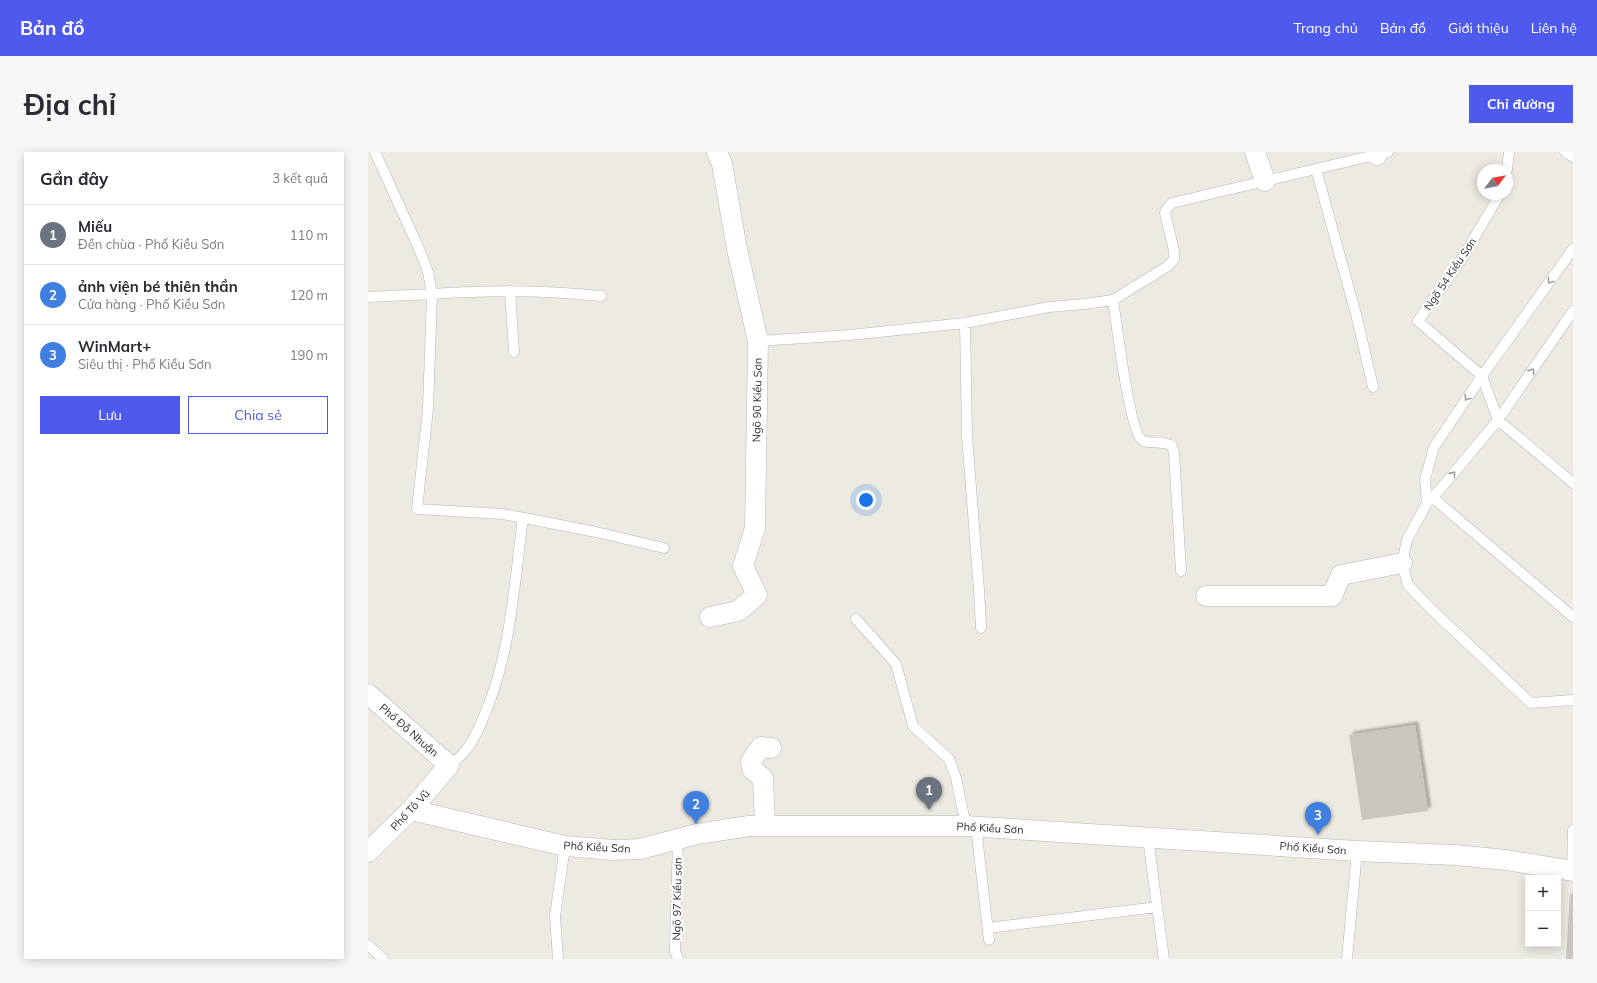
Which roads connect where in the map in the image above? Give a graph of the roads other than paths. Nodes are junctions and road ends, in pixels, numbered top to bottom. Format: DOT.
graph roads {
  1 [pos="375,152"];
  2 [pos="717,152"];
  3 [pos="1255,152"];
  4 [pos="1509,152"];
  5 [pos="1565,152"];
  6 [pos="1380,153"];
  7 [pos="1573,157"];
  8 [pos="1508,164"];
  9 [pos="1316,169"];
  10 [pos="1265,181"];
  11 [pos="1496,200"];
  12 [pos="1573,249"];
  13 [pos="510,291"];
  14 [pos="432,294"];
  15 [pos="601,296"];
  16 [pos="368,297"];
  17 [pos="1114,300"];
  18 [pos="1573,311"];
  19 [pos="965,323"];
  20 [pos="758,341"];
  21 [pos="514,352"];
  22 [pos="1482,376"];
  23 [pos="1373,387"];
  24 [pos="1498,420"];
  25 [pos="1573,483"];
  26 [pos="1429,500"];
  27 [pos="523,518"];
  28 [pos="664,548"];
  29 [pos="1402,563"];
  30 [pos="1180,571"];
  31 [pos="1206,596"];
  32 [pos="710,617"];
  33 [pos="1573,617"];
  34 [pos="856,618"];
  35 [pos="981,628"];
  36 [pos="368,694"];
  37 [pos="1573,700"];
  38 [pos="771,748"];
  39 [pos="450,765"];
  40 [pos="411,810"];
  41 [pos="765,825"];
  42 [pos="971,826"];
  43 [pos="1573,830"];
  44 [pos="1148,838"];
  45 [pos="678,839"];
  46 [pos="565,846"];
  47 [pos="1357,850"];
  48 [pos="368,852"];
  49 [pos="1572,871"];
  50 [pos="1157,907"];
  51 [pos="988,928"];
  52 [pos="989,940"];
  53 [pos="368,945"];
  54 [pos="383,959"];
  55 [pos="558,959"];
  56 [pos="678,959"];
  57 [pos="1164,959"];
  58 [pos="1347,959"];
  1 -- 14 [label="lane"];
  2 -- 20 [label="street, Ngõ 90 Kiều Sơn"];
  3 -- 10 [label="street"];
  4 -- 8 [label="lane"];
  5 -- 7 [label="lane"];
  6 -- 9 [label="lane"];
  9 -- 10 [label="lane"];
  9 -- 23 [label="lane"];
  10 -- 17 [label="lane"];
  11 -- 22 [label="lane, Ngõ 54 Kiều Sơn"];
  12 -- 22 [label="lane, one-way"];
  13 -- 14 [label="lane"];
  13 -- 15 [label="lane"];
  13 -- 21 [label="lane"];
  14 -- 16 [label="lane"];
  14 -- 27 [label="lane"];
  17 -- 19 [label="lane"];
  17 -- 30 [label="lane"];
  24 -- 18 [label="lane, one-way"];
  19 -- 20 [label="lane"];
  19 -- 35 [label="lane"];
  20 -- 32 [label="street, Ngõ 90 Kiều Sơn"];
  22 -- 24 [label="lane, Ngõ 54 Kiều Sơn"];
  22 -- 26 [label="lane, one-way"];
  24 -- 25 [label="lane, Ngõ 54 Kiều Sơn"];
  26 -- 24 [label="lane, one-way"];
  26 -- 29 [label="lane"];
  26 -- 33 [label="lane"];
  27 -- 28 [label="lane"];
  27 -- 39 [label="lane"];
  29 -- 31 [label="street"];
  29 -- 37 [label="lane"];
  34 -- 42 [label="lane"];
  36 -- 39 [label="street, Phố Đỗ Nhuận"];
  38 -- 41 [label="street"];
  39 -- 40 [label="street, Phố Tô Vũ"];
  40 -- 46 [label="street, Phố Kiều Sơn"];
  40 -- 48 [label="street, Phố Tô Vũ"];
  41 -- 42 [label="street, Phố Kiều Sơn"];
  41 -- 45 [label="street, Phố Kiều Sơn"];
  42 -- 44 [label="street, Phố Kiều Sơn"];
  42 -- 51 [label="lane"];
  43 -- 49 [label="lane"];
  44 -- 47 [label="street, Phố Kiều Sơn"];
  44 -- 50 [label="lane"];
  45 -- 46 [label="street, Phố Kiều Sơn"];
  45 -- 56 [label="lane, Ngõ 97 Kiều sơn"];
  46 -- 55 [label="lane"];
  47 -- 49 [label="street, Phố Kiều Sơn"];
  47 -- 58 [label="lane"];
  50 -- 51 [label="lane"];
  50 -- 57 [label="lane"];
  51 -- 52 [label="lane"];
  53 -- 54 [label="lane"];
}
